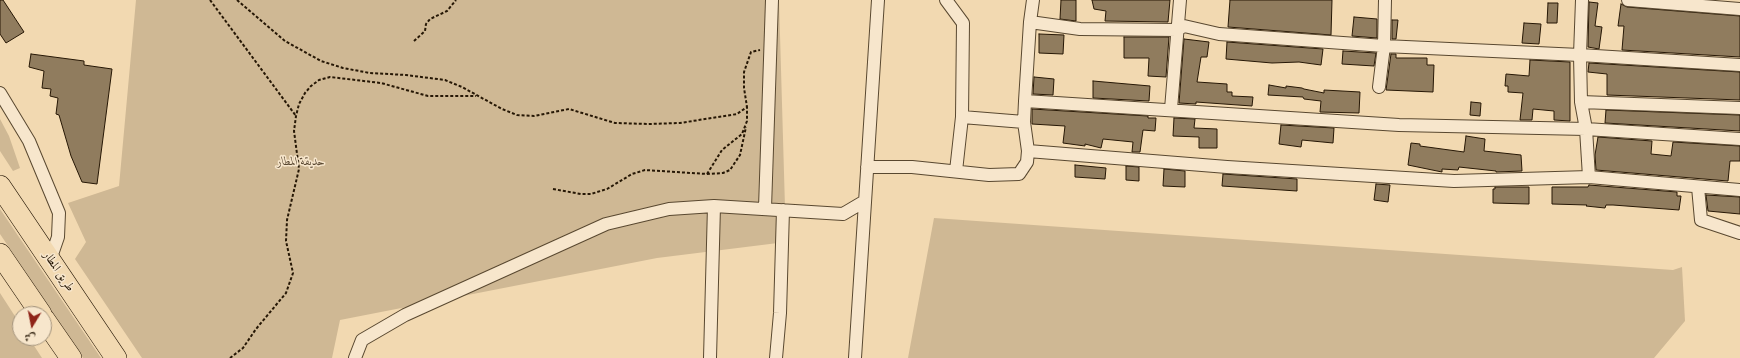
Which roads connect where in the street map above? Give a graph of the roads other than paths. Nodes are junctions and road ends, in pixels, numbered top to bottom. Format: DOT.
graph roads {
  1 [pos="772,0"];
  2 [pos="878,0"];
  3 [pos="946,0"];
  4 [pos="1033,0"];
  5 [pos="1180,0"];
  6 [pos="1385,0"];
  7 [pos="1582,0"];
  8 [pos="1628,0"];
  9 [pos="1740,9"];
  10 [pos="1030,22"];
  11 [pos="1177,30"];
  12 [pos="1384,46"];
  13 [pos="1580,55"];
  14 [pos="1740,65"];
  15 [pos="1379,87"];
  16 [pos="0,93"];
  17 [pos="1025,101"];
  18 [pos="1581,102"];
  19 [pos="1740,108"];
  20 [pos="1171,109"];
  21 [pos="962,117"];
  22 [pos="1024,122"];
  23 [pos="1586,129"];
  24 [pos="1740,139"];
  25 [pos="1028,151"];
  26 [pos="867,167"];
  27 [pos="956,171"];
  28 [pos="1589,177"];
  29 [pos="0,186"];
  30 [pos="1698,187"];
  31 [pos="1740,190"];
  32 [pos="865,201"];
  33 [pos="714,206"];
  34 [pos="766,208"];
  35 [pos="783,210"];
  36 [pos="1740,233"];
  37 [pos="0,254"];
  38 [pos="50,260"];
  39 [pos="36,306"];
  40 [pos="52,331"];
  41 [pos="71,358"];
  42 [pos="116,358"];
  43 [pos="355,358"];
  44 [pos="710,358"];
  45 [pos="776,358"];
  46 [pos="855,358"];
  1 -- 34 [label="street"];
  2 -- 26 [label="street"];
  3 -- 21 [label="street"];
  4 -- 10 [label="street"];
  5 -- 11 [label="street"];
  6 -- 12 [label="street"];
  7 -- 13 [label="street"];
  8 -- 9 [label="street"];
  10 -- 11 [label="street"];
  10 -- 17 [label="street"];
  11 -- 12 [label="street"];
  11 -- 20 [label="street"];
  12 -- 13 [label="street"];
  12 -- 15 [label="street"];
  13 -- 14 [label="street"];
  13 -- 18 [label="street"];
  16 -- 38 [label="street"];
  17 -- 20 [label="street"];
  17 -- 22 [label="street"];
  18 -- 19 [label="street"];
  18 -- 23 [label="street"];
  20 -- 23 [label="street"];
  21 -- 22 [label="street"];
  21 -- 27 [label="street"];
  22 -- 25 [label="street"];
  23 -- 24 [label="street"];
  23 -- 28 [label="street"];
  25 -- 27 [label="street"];
  25 -- 28 [label="street"];
  26 -- 27 [label="street"];
  26 -- 32 [label="street"];
  28 -- 30 [label="street"];
  29 -- 38 [label="highway, طريق المطار"];
  30 -- 31 [label="street"];
  30 -- 36 [label="street"];
  32 -- 35 [label="street"];
  32 -- 46 [label="street"];
  33 -- 34 [label="street"];
  33 -- 43 [label="street"];
  33 -- 44 [label="street"];
  34 -- 35 [label="street"];
  35 -- 45 [label="street"];
  37 -- 39 [label="highway"];
  38 -- 42 [label="highway, طريق المطار"];
  40 -- 41 [label="highway"];
}
